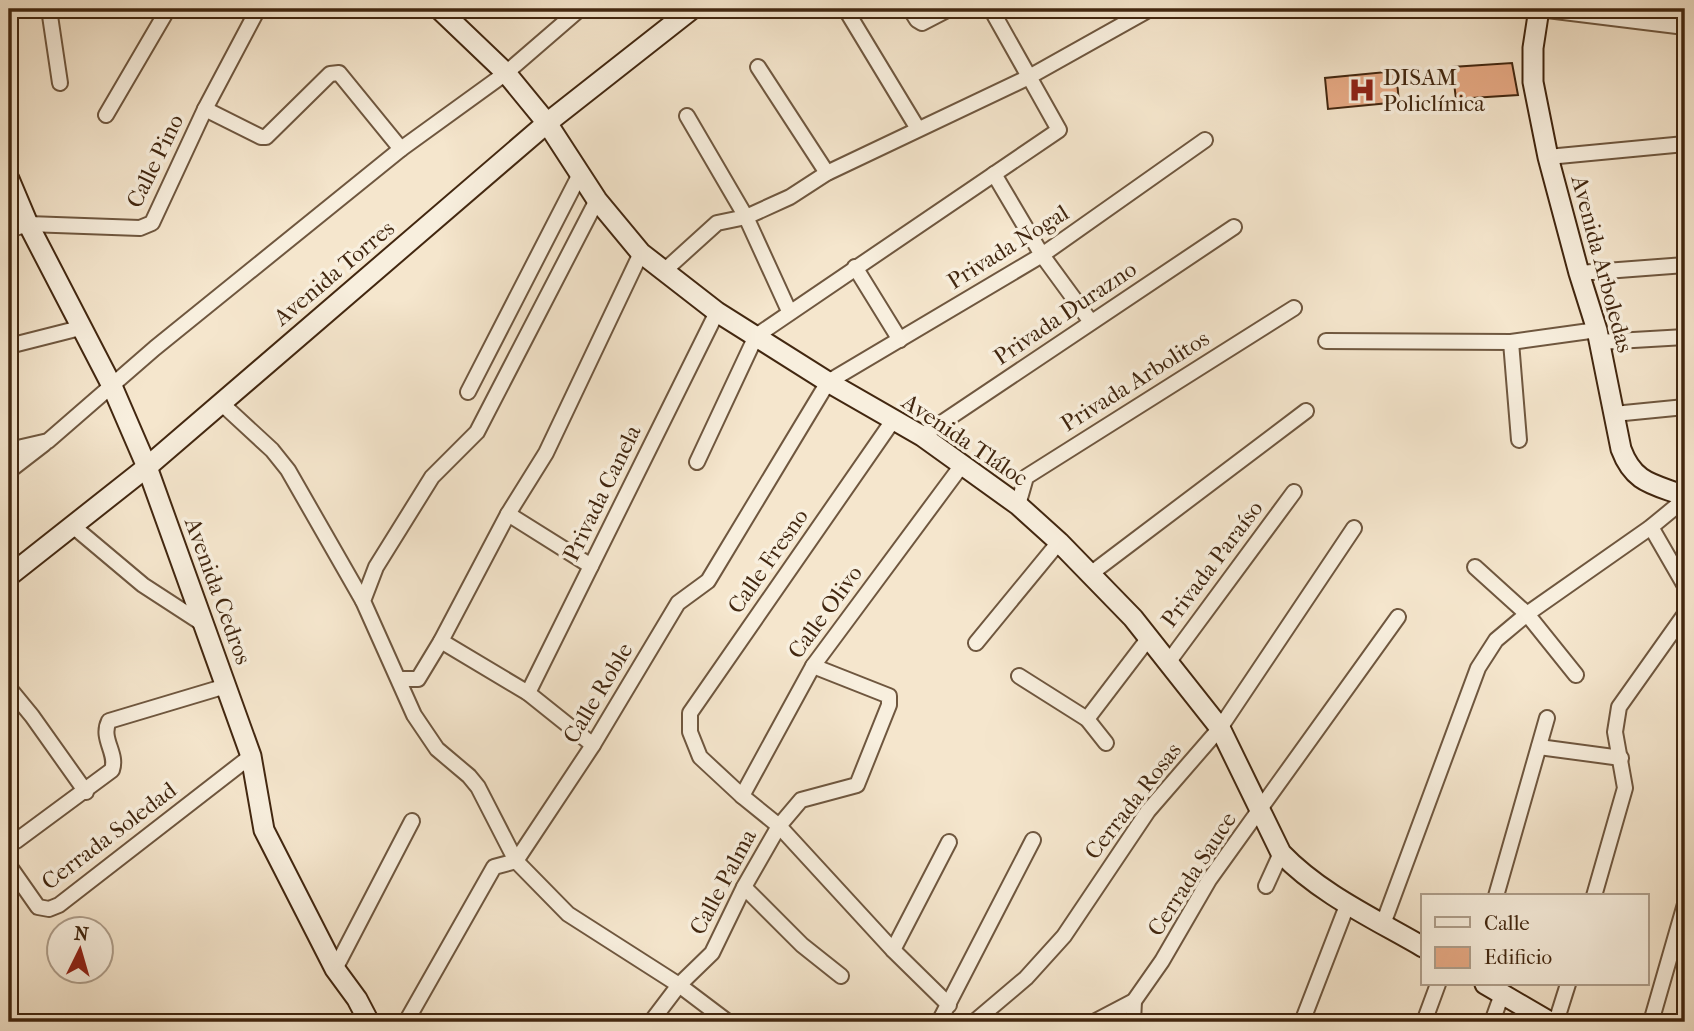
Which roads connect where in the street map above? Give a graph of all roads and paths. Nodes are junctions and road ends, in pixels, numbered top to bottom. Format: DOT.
graph roads {
  1 [pos="49,9"];
  2 [pos="168,9"];
  3 [pos="258,9"];
  4 [pos="439,9"];
  5 [pos="580,9"];
  6 [pos="692,9"];
  7 [pos="910,9"];
  8 [pos="949,9"];
  9 [pos="991,9"];
  10 [pos="1539,9"];
  11 [pos="846,10"];
  12 [pos="1145,12"];
  13 [pos="1685,27"];
  14 [pos="758,67"];
  15 [pos="506,73"];
  16 [pos="1029,77"];
  17 [pos="60,83"];
  18 [pos="205,109"];
  19 [pos="106,115"];
  20 [pos="687,116"];
  21 [pos="547,123"];
  22 [pos="918,129"];
  23 [pos="1205,141"];
  24 [pos="1685,144"];
  25 [pos="401,149"];
  26 [pos="1548,157"];
  27 [pos="827,173"];
  28 [pos="580,174"];
  29 [pos="994,174"];
  30 [pos="9,179"];
  31 [pos="597,200"];
  32 [pos="746,216"];
  33 [pos="18,227"];
  34 [pos="1234,227"];
  35 [pos="641,253"];
  36 [pos="1042,255"];
  37 [pos="1685,265"];
  38 [pos="855,267"];
  39 [pos="664,271"];
  40 [pos="1579,273"];
  41 [pos="1294,309"];
  42 [pos="717,312"];
  43 [pos="789,312"];
  44 [pos="1091,322"];
  45 [pos="80,328"];
  46 [pos="756,336"];
  47 [pos="1598,336"];
  48 [pos="1685,337"];
  49 [pos="900,340"];
  50 [pos="1326,341"];
  51 [pos="1511,342"];
  52 [pos="9,346"];
  53 [pos="828,382"];
  54 [pos="112,386"];
  55 [pos="468,392"];
  56 [pos="220,402"];
  57 [pos="1685,407"];
  58 [pos="1306,411"];
  59 [pos="1614,414"];
  60 [pos="894,419"];
  61 [pos="922,436"];
  62 [pos="1519,440"];
  63 [pos="48,441"];
  64 [pos="9,450"];
  65 [pos="697,462"];
  66 [pos="961,465"];
  67 [pos="146,467"];
  68 [pos="9,471"];
  69 [pos="1294,492"];
  70 [pos="1685,497"];
  71 [pos="1018,505"];
  72 [pos="508,514"];
  73 [pos="74,527"];
  74 [pos="1651,527"];
  75 [pos="1354,528"];
  76 [pos="1059,542"];
  77 [pos="591,566"];
  78 [pos="1475,567"];
  79 [pos="1089,575"];
  80 [pos="9,576"];
  81 [pos="1685,586"];
  82 [pos="363,601"];
  83 [pos="1527,614"];
  84 [pos="1685,614"];
  85 [pos="1398,617"];
  86 [pos="203,624"];
  87 [pos="1149,639"];
  88 [pos="441,641"];
  89 [pos="976,643"];
  90 [pos="1167,664"];
  91 [pos="813,666"];
  92 [pos="1576,675"];
  93 [pos="1019,676"];
  94 [pos="400,679"];
  95 [pos="226,686"];
  96 [pos="9,688"];
  97 [pos="528,693"];
  98 [pos="1547,718"];
  99 [pos="1087,719"];
  100 [pos="1220,728"];
  101 [pos="1106,743"];
  102 [pos="593,745"];
  103 [pos="1539,747"];
  104 [pos="251,756"];
  105 [pos="1621,758"];
  106 [pos="86,792"];
  107 [pos="742,796"];
  108 [pos="1260,811"];
  109 [pos="412,821"];
  110 [pos="779,826"];
  111 [pos="1033,840"];
  112 [pos="949,842"];
  113 [pos="11,845"];
  114 [pos="1281,853"];
  115 [pos="516,861"];
  116 [pos="1266,886"];
  117 [pos="744,887"];
  118 [pos="1497,894"];
  119 [pos="1595,894"];
  120 [pos="1348,903"];
  121 [pos="1685,904"];
  122 [pos="1383,924"];
  123 [pos="1421,946"];
  124 [pos="893,950"];
  125 [pos="335,968"];
  126 [pos="841,976"];
  127 [pos="679,985"];
  128 [pos="1437,986"];
  129 [pos="1567,986"];
  130 [pos="1494,989"];
  131 [pos="1134,1001"];
  132 [pos="949,1005"];
  133 [pos="369,1022"];
  134 [pos="406,1022"];
  135 [pos="651,1022"];
  136 [pos="728,1022"];
  137 [pos="939,1022"];
  138 [pos="974,1022"];
  139 [pos="1094,1022"];
  140 [pos="1133,1022"];
  141 [pos="1302,1022"];
  142 [pos="1424,1022"];
  143 [pos="1492,1022"];
  144 [pos="1550,1022"];
  145 [pos="1556,1022"];
  146 [pos="1651,1022"];
  1 -- 17 [label="street"];
  2 -- 19 [label="street"];
  3 -- 18 [label="street, Calle Pino"];
  4 -- 15 [label="main road, Avenida Tláloc"];
  5 -- 15 [label="street"];
  6 -- 21 [label="main road, Avenida Torres"];
  7 -- 8 [label="street"];
  9 -- 16 [label="street"];
  10 -- 13 [label="street"];
  10 -- 26 [label="main road, Avenida Arboledas"];
  11 -- 22 [label="street"];
  12 -- 16 [label="street"];
  14 -- 27 [label="street"];
  15 -- 21 [label="main road, Avenida Tláloc"];
  15 -- 25 [label="street"];
  16 -- 22 [label="street"];
  16 -- 29 [label="street"];
  18 -- 25 [label="street"];
  18 -- 33 [label="street, Calle Pino"];
  20 -- 32 [label="street"];
  21 -- 28 [label="main road, Avenida Tláloc"];
  21 -- 56 [label="main road, Avenida Torres"];
  22 -- 27 [label="street"];
  23 -- 36 [label="street, Privada Nogal"];
  24 -- 26 [label="street"];
  25 -- 54 [label="street"];
  26 -- 40 [label="main road, Avenida Arboledas"];
  27 -- 32 [label="street"];
  28 -- 31 [label="main road, Avenida Tláloc"];
  28 -- 55 [label="street"];
  29 -- 36 [label="street"];
  29 -- 38 [label="street"];
  30 -- 33 [label="main road, Avenida Cedros"];
  31 -- 35 [label="main road, Avenida Tláloc"];
  31 -- 82 [label="street"];
  32 -- 39 [label="street"];
  32 -- 43 [label="street"];
  33 -- 45 [label="main road, Avenida Cedros"];
  34 -- 44 [label="street, Privada Durazno"];
  35 -- 39 [label="main road, Avenida Tláloc"];
  35 -- 72 [label="street"];
  36 -- 44 [label="street"];
  36 -- 49 [label="street, Privada Nogal"];
  37 -- 40 [label="street"];
  38 -- 43 [label="street"];
  38 -- 49 [label="street"];
  39 -- 42 [label="main road, Avenida Tláloc"];
  40 -- 47 [label="main road, Avenida Arboledas"];
  41 -- 71 [label="street, Privada Arbolitos"];
  42 -- 46 [label="main road, Avenida Tláloc"];
  42 -- 77 [label="street, Privada Canela"];
  43 -- 46 [label="street"];
  44 -- 61 [label="street, Privada Durazno"];
  45 -- 52 [label="street"];
  45 -- 54 [label="main road, Avenida Cedros"];
  46 -- 53 [label="main road, Avenida Tláloc"];
  46 -- 65 [label="street"];
  47 -- 48 [label="street"];
  47 -- 51 [label="street"];
  47 -- 59 [label="main road, Avenida Arboledas"];
  49 -- 53 [label="street, Privada Nogal"];
  50 -- 51 [label="street"];
  51 -- 62 [label="street"];
  53 -- 60 [label="main road, Avenida Tláloc"];
  53 -- 102 [label="street, Calle Roble"];
  54 -- 63 [label="street"];
  54 -- 67 [label="main road, Avenida Cedros"];
  56 -- 67 [label="main road, Avenida Torres"];
  56 -- 82 [label="street"];
  57 -- 59 [label="street"];
  58 -- 79 [label="street"];
  59 -- 70 [label="main road, Avenida Arboledas"];
  60 -- 61 [label="main road, Avenida Tláloc"];
  60 -- 107 [label="street, Calle Fresno"];
  61 -- 66 [label="main road, Avenida Tláloc"];
  63 -- 64 [label="street"];
  63 -- 68 [label="street"];
  66 -- 71 [label="main road, Avenida Tláloc"];
  66 -- 91 [label="street, Calle Olivo"];
  67 -- 73 [label="main road, Avenida Torres"];
  67 -- 86 [label="main road, Avenida Cedros"];
  69 -- 90 [label="street, Privada Paraíso"];
  70 -- 74 [label="street"];
  71 -- 76 [label="main road, Avenida Tláloc"];
  72 -- 77 [label="street"];
  72 -- 88 [label="street"];
  73 -- 80 [label="main road, Avenida Torres"];
  73 -- 86 [label="street"];
  74 -- 81 [label="street"];
  74 -- 83 [label="street"];
  75 -- 100 [label="street, Cerrada Rosas"];
  76 -- 79 [label="main road, Avenida Tláloc"];
  76 -- 89 [label="street"];
  77 -- 97 [label="street, Privada Canela"];
  78 -- 83 [label="street"];
  79 -- 87 [label="main road, Avenida Tláloc"];
  82 -- 94 [label="street"];
  83 -- 92 [label="street"];
  83 -- 122 [label="street"];
  84 -- 105 [label="street"];
  85 -- 108 [label="street, Cerrada Sauce"];
  86 -- 95 [label="main road, Avenida Cedros"];
  87 -- 90 [label="main road, Avenida Tláloc"];
  87 -- 99 [label="street"];
  88 -- 94 [label="street"];
  88 -- 97 [label="street"];
  90 -- 100 [label="main road, Avenida Tláloc"];
  91 -- 107 [label="street, Calle Olivo"];
  91 -- 110 [label="street, Calle Palma"];
  93 -- 99 [label="street"];
  94 -- 115 [label="street"];
  95 -- 104 [label="main road, Avenida Cedros"];
  95 -- 106 [label="street"];
  96 -- 106 [label="street"];
  97 -- 102 [label="street"];
  98 -- 103 [label="street"];
  99 -- 101 [label="street"];
  100 -- 108 [label="main road, Avenida Tláloc"];
  100 -- 138 [label="street, Cerrada Rosas"];
  102 -- 115 [label="street, Calle Roble"];
  103 -- 105 [label="street"];
  103 -- 118 [label="street"];
  104 -- 113 [label="street, Cerrada Soledad"];
  104 -- 125 [label="main road, Avenida Cedros"];
  105 -- 119 [label="street"];
  106 -- 113 [label="street"];
  107 -- 110 [label="street"];
  108 -- 114 [label="main road, Avenida Tláloc"];
  108 -- 131 [label="street, Cerrada Sauce"];
  109 -- 125 [label="street"];
  110 -- 117 [label="street, Calle Palma"];
  110 -- 124 [label="street"];
  111 -- 132 [label="street"];
  112 -- 124 [label="street"];
  114 -- 116 [label="street"];
  114 -- 120 [label="main road, Avenida Tláloc"];
  115 -- 127 [label="street"];
  115 -- 134 [label="street, Calle Roble"];
  117 -- 126 [label="street"];
  117 -- 127 [label="street, Calle Palma"];
  120 -- 122 [label="main road, Avenida Tláloc"];
  120 -- 141 [label="street"];
  121 -- 146 [label="street"];
  122 -- 123 [label="main road, Avenida Tláloc"];
  124 -- 132 [label="street"];
  125 -- 133 [label="main road, Avenida Cedros"];
  127 -- 135 [label="street, Calle Palma"];
  127 -- 136 [label="street"];
  128 -- 142 [label="street"];
  129 -- 145 [label="street"];
  130 -- 143 [label="street"];
  130 -- 144 [label="main road"];
  131 -- 139 [label="street"];
  131 -- 140 [label="street"];
  132 -- 137 [label="street"];
}
